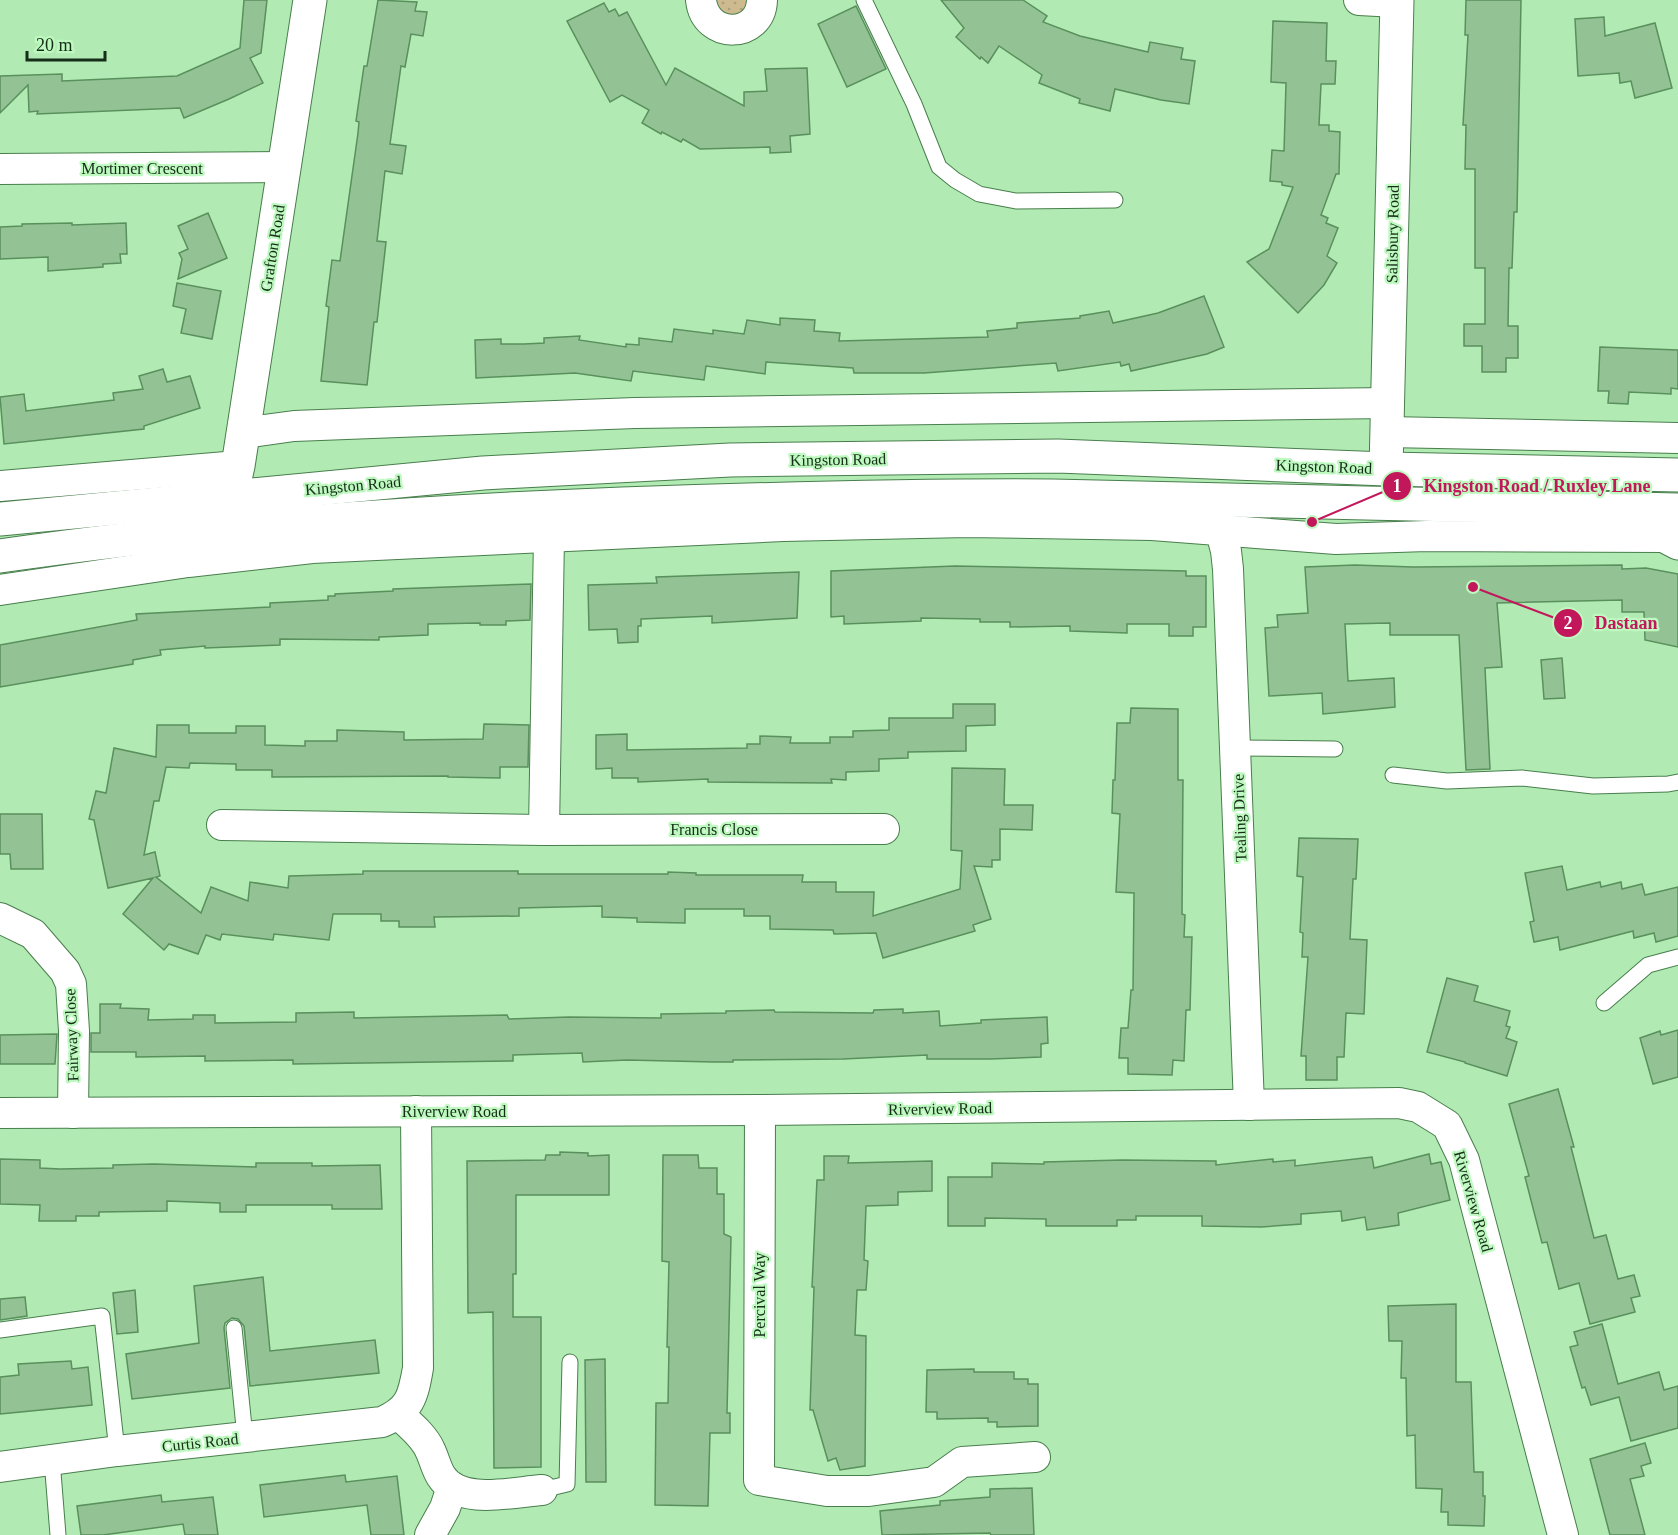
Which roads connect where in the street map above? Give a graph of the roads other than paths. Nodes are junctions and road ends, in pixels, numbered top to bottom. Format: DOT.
graph roads {
  1 [pos="310,0"];
  2 [pos="701,0"];
  3 [pos="762,0"];
  4 [pos="864,0"];
  5 [pos="1359,0"];
  6 [pos="1397,1"];
  7 [pos="284,166"];
  8 [pos="0,169"];
  9 [pos="1115,200"];
  10 [pos="1387,417"];
  11 [pos="243,433"];
  12 [pos="1678,438"];
  13 [pos="1386,469"];
  14 [pos="1678,475"];
  15 [pos="235,481"];
  16 [pos="0,486"];
  17 [pos="0,519"];
  18 [pos="1674,530"];
  19 [pos="1221,532"];
  20 [pos="549,536"];
  21 [pos="0,556"];
  22 [pos="0,590"];
  23 [pos="1236,748"];
  24 [pos="1335,749"];
  25 [pos="1393,776"];
  26 [pos="1678,782"];
  27 [pos="222,825"];
  28 [pos="884,829"];
  29 [pos="544,830"];
  30 [pos="0,918"];
  31 [pos="1678,957"];
  32 [pos="1604,1003"];
  33 [pos="1249,1106"];
  34 [pos="760,1110"];
  35 [pos="416,1111"];
  36 [pos="0,1113"];
  37 [pos="73,1113"];
  38 [pos="234,1328"];
  39 [pos="0,1330"];
  40 [pos="570,1362"];
  41 [pos="399,1415"];
  42 [pos="245,1437"];
  43 [pos="117,1451"];
  44 [pos="1035,1457"];
  45 [pos="52,1460"];
  46 [pos="0,1467"];
  47 [pos="452,1487"];
  48 [pos="542,1490"];
  49 [pos="58,1535"];
  50 [pos="430,1535"];
  51 [pos="1563,1535"];
  1 -- 7 [label="main road, Grafton Road"];
  2 -- 3 [label="street"];
  4 -- 9 [label="lane"];
  5 -- 6 [label="street"];
  6 -- 10 [label="main road, Salisbury Road"];
  7 -- 8 [label="street, Mortimer Crescent"];
  7 -- 11 [label="main road, Grafton Road"];
  10 -- 11 [label="street"];
  10 -- 12 [label="street"];
  10 -- 13 [label="main road, Salisbury Road"];
  11 -- 15 [label="main road, Grafton Road"];
  13 -- 14 [label="main road, Kingston Road"];
  13 -- 15 [label="main road, Kingston Road"];
  15 -- 16 [label="street"];
  15 -- 17 [label="main road, Kingston Road"];
  18 -- 19 [label="street, Kingston Road"];
  18 -- 21 [label="main road, Kingston Road"];
  19 -- 20 [label="street, Kingston Road"];
  19 -- 23 [label="street, Tealing Drive"];
  20 -- 22 [label="street, Kingston Road"];
  20 -- 29 [label="street"];
  23 -- 24 [label="lane"];
  23 -- 33 [label="street, Tealing Drive"];
  25 -- 26 [label="lane"];
  27 -- 29 [label="street, Francis Close"];
  28 -- 29 [label="street, Francis Close"];
  30 -- 37 [label="street, Fairway Close"];
  31 -- 32 [label="lane"];
  33 -- 34 [label="street, Riverview Road"];
  33 -- 51 [label="street, Riverview Road"];
  34 -- 35 [label="street, Riverview Road"];
  34 -- 44 [label="street, Percival Way"];
  35 -- 37 [label="street, Riverview Road"];
  35 -- 41 [label="street"];
  36 -- 37 [label="street, Riverview Road"];
  38 -- 42 [label="lane"];
  39 -- 43 [label="lane"];
  40 -- 48 [label="lane"];
  41 -- 42 [label="street, Curtis Road"];
  41 -- 47 [label="street"];
  42 -- 43 [label="street, Curtis Road"];
  43 -- 45 [label="street, Curtis Road"];
  45 -- 46 [label="street, Curtis Road"];
  45 -- 49 [label="lane"];
  47 -- 48 [label="street"];
  47 -- 50 [label="street"];
}
